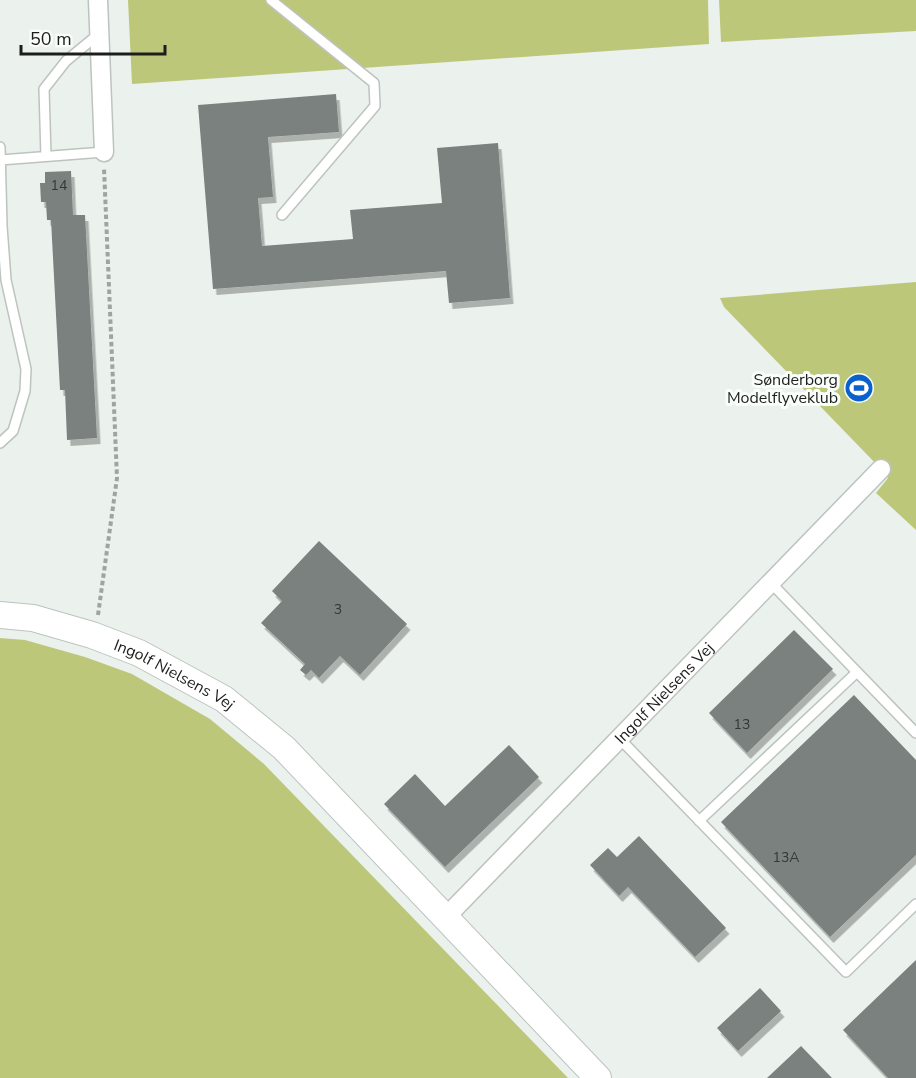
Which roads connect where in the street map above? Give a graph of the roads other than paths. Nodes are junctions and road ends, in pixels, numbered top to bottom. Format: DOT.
graph roads {
  1 [pos="98,0"];
  2 [pos="271,0"];
  3 [pos="100,33"];
  4 [pos="0,147"];
  5 [pos="104,152"];
  6 [pos="46,156"];
  7 [pos="0,160"];
  8 [pos="282,215"];
  9 [pos="0,443"];
  10 [pos="881,469"];
  11 [pos="771,583"];
  12 [pos="0,615"];
  13 [pos="857,672"];
  14 [pos="916,733"];
  15 [pos="620,739"];
  16 [pos="699,821"];
  17 [pos="916,904"];
  18 [pos="445,918"];
  19 [pos="598,1078"];
  1 -- 3 [label="street"];
  2 -- 8 [label="lane"];
  3 -- 5 [label="street"];
  3 -- 6 [label="lane"];
  4 -- 7 [label="lane"];
  5 -- 6 [label="lane"];
  6 -- 7 [label="lane"];
  7 -- 9 [label="lane"];
  10 -- 11 [label="street, Ingolf Nielsens Vej"];
  11 -- 13 [label="lane"];
  11 -- 15 [label="street, Ingolf Nielsens Vej"];
  12 -- 18 [label="street, Ingolf Nielsens Vej"];
  13 -- 14 [label="lane"];
  13 -- 16 [label="lane"];
  15 -- 16 [label="lane"];
  15 -- 18 [label="street, Ingolf Nielsens Vej"];
  16 -- 17 [label="lane"];
  18 -- 19 [label="street, Ingolf Nielsens Vej"];
}
